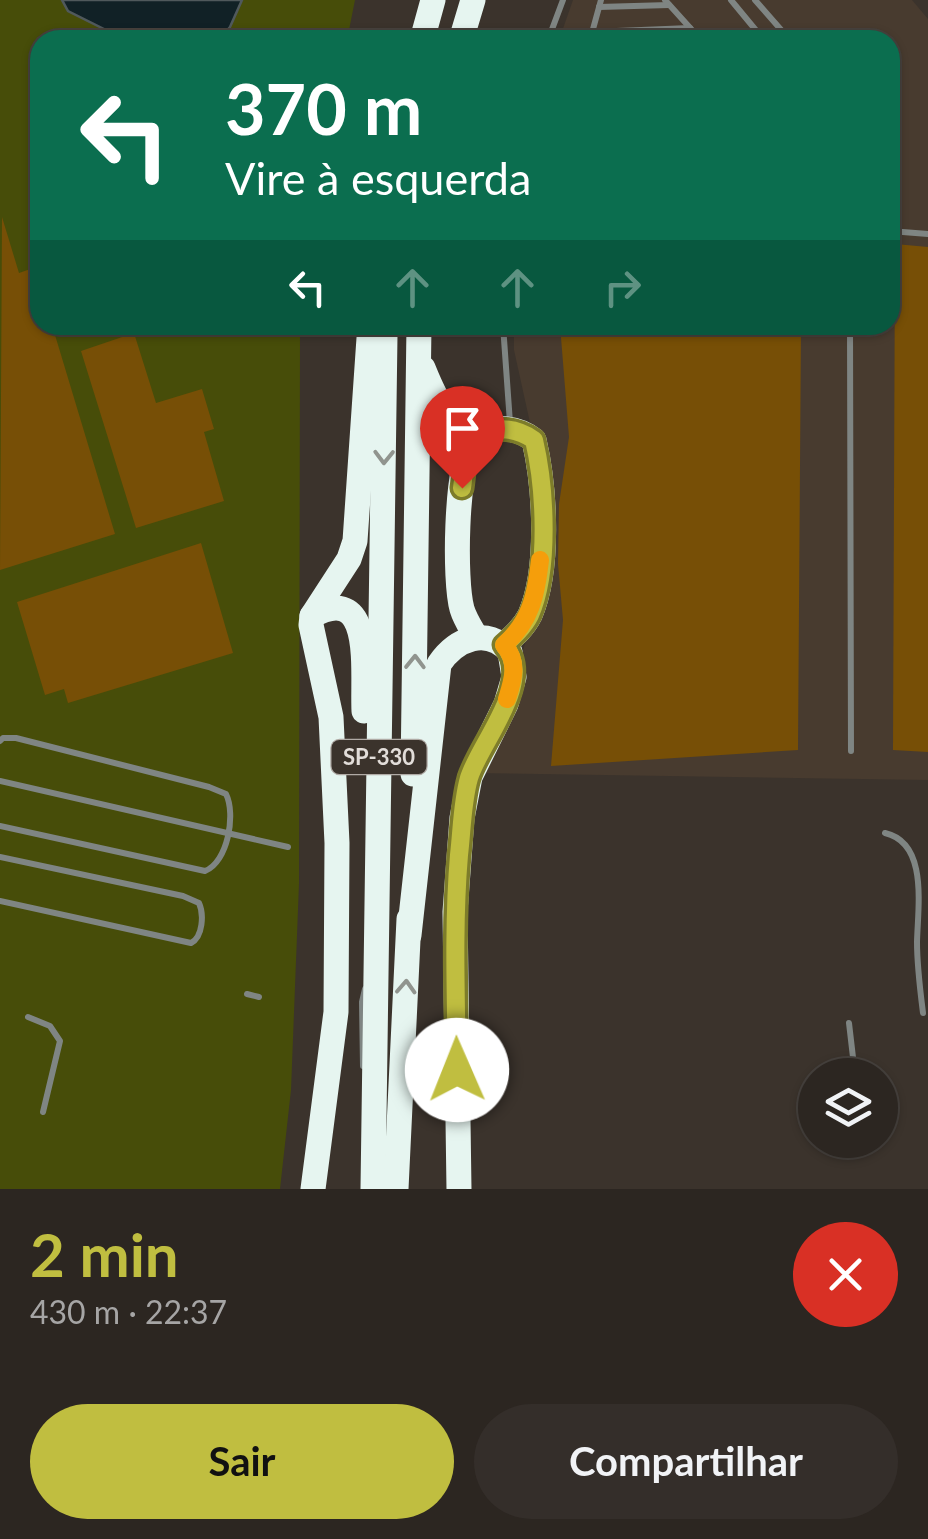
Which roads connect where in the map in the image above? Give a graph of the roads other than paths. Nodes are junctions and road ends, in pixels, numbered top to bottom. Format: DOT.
graph roads {
  1 [pos="433,0"];
  2 [pos="473,0"];
  3 [pos="564,0"];
  4 [pos="731,0"];
  5 [pos="756,0"];
  6 [pos="668,2"];
  7 [pos="600,3"];
  8 [pos="690,28"];
  9 [pos="425,30"];
  10 [pos="464,30"];
  11 [pos="552,30"];
  12 [pos="593,30"];
  13 [pos="665,30"];
  14 [pos="755,30"];
  15 [pos="782,30"];
  16 [pos="900,232"];
  17 [pos="928,234"];
  18 [pos="370,335"];
  19 [pos="385,335"];
  20 [pos="418,335"];
  21 [pos="504,335"];
  22 [pos="850,335"];
  23 [pos="417,356"];
  24 [pos="511,428"];
  25 [pos="483,434"];
  26 [pos="312,616"];
  27 [pos="476,637"];
  28 [pos="504,645"];
  29 [pos="0,741"];
  30 [pos="851,751"];
  31 [pos="0,781"];
  32 [pos="378,820"];
  33 [pos="0,826"];
  34 [pos="226,833"];
  35 [pos="885,833"];
  36 [pos="288,848"];
  37 [pos="0,857"];
  38 [pos="0,902"];
  39 [pos="409,935"];
  40 [pos="247,994"];
  41 [pos="259,998"];
  42 [pos="923,1013"];
  43 [pos="28,1016"];
  44 [pos="849,1023"];
  45 [pos="853,1058"];
  46 [pos="43,1112"];
  47 [pos="313,1189"];
  48 [pos="373,1189"];
  49 [pos="396,1189"];
  50 [pos="459,1189"];
  1 -- 9 [label="highway"];
  2 -- 10 [label="highway"];
  3 -- 11 [label="lane"];
  4 -- 14 [label="lane"];
  5 -- 15 [label="lane"];
  6 -- 7 [label="lane"];
  6 -- 8 [label="lane"];
  7 -- 12 [label="lane"];
  8 -- 13 [label="lane"];
  16 -- 17 [label="lane"];
  18 -- 26 [label="highway"];
  19 -- 32 [label="highway, SP-330, one-way"];
  20 -- 23 [label="highway, SP-330"];
  21 -- 24 [label="lane"];
  22 -- 30 [label="lane"];
  23 -- 25 [label="highway"];
  39 -- 23 [label="highway, SP-330, one-way"];
  24 -- 25 [label="highway"];
  24 -- 28 [label="highway"];
  25 -- 27 [label="highway"];
  26 -- 32 [label="highway"];
  26 -- 47 [label="highway"];
  27 -- 28 [label="highway"];
  27 -- 39 [label="highway"];
  28 -- 50 [label="highway"];
  29 -- 34 [label="lane"];
  31 -- 34 [label="lane"];
  32 -- 48 [label="highway, SP-330"];
  33 -- 34 [label="lane"];
  34 -- 36 [label="lane"];
  35 -- 42 [label="lane"];
  37 -- 38 [label="lane"];
  49 -- 39 [label="highway, SP-330, one-way"];
  40 -- 41 [label="lane"];
  43 -- 46 [label="lane"];
  44 -- 45 [label="lane"];
}
